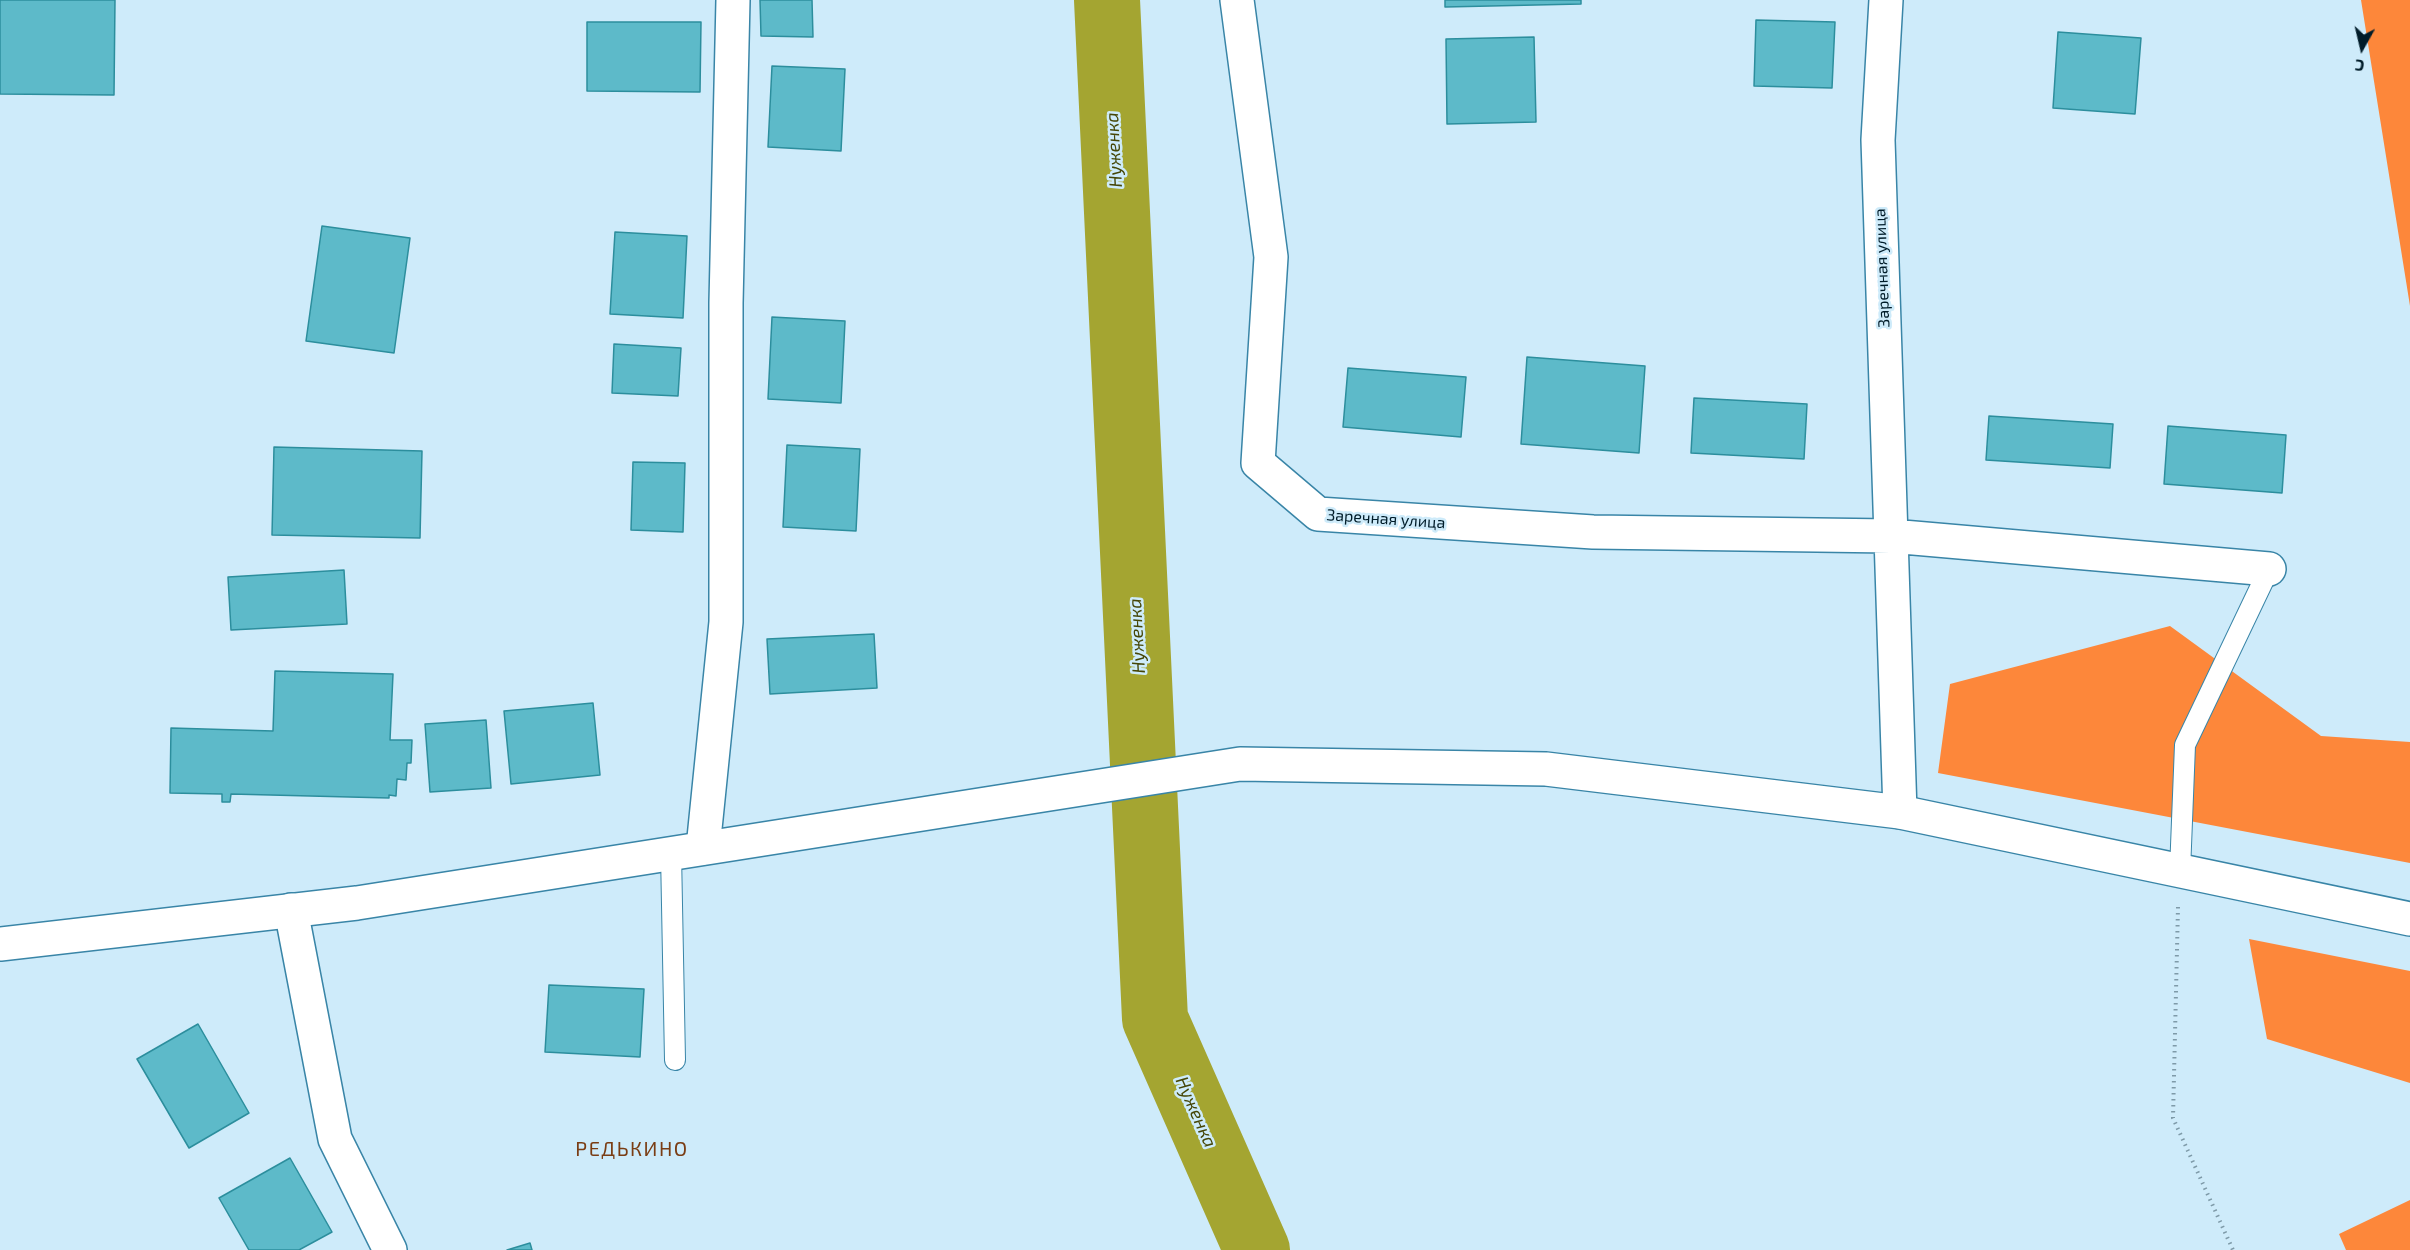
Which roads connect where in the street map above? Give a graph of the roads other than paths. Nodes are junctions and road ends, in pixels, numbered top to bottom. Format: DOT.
graph roads {
  1 [pos="733,0"];
  2 [pos="1237,0"];
  3 [pos="1886,0"];
  4 [pos="1891,536"];
  5 [pos="2269,569"];
  6 [pos="1900,812"];
  7 [pos="703,848"];
  8 [pos="671,853"];
  9 [pos="2180,871"];
  10 [pos="291,910"];
  11 [pos="2410,919"];
  12 [pos="0,944"];
  13 [pos="675,1060"];
  14 [pos="390,1250"];
  1 -- 7 [label="street"];
  2 -- 4 [label="street, Заречная улица"];
  3 -- 4 [label="street, Заречная улица"];
  4 -- 5 [label="street, Заречная улица"];
  4 -- 6 [label="street, Заречная улица"];
  5 -- 9 [label="lane"];
  6 -- 7 [label="street"];
  6 -- 9 [label="street"];
  7 -- 8 [label="street"];
  8 -- 10 [label="street"];
  8 -- 13 [label="lane"];
  9 -- 11 [label="street"];
  10 -- 12 [label="street"];
  10 -- 14 [label="street"];
}
